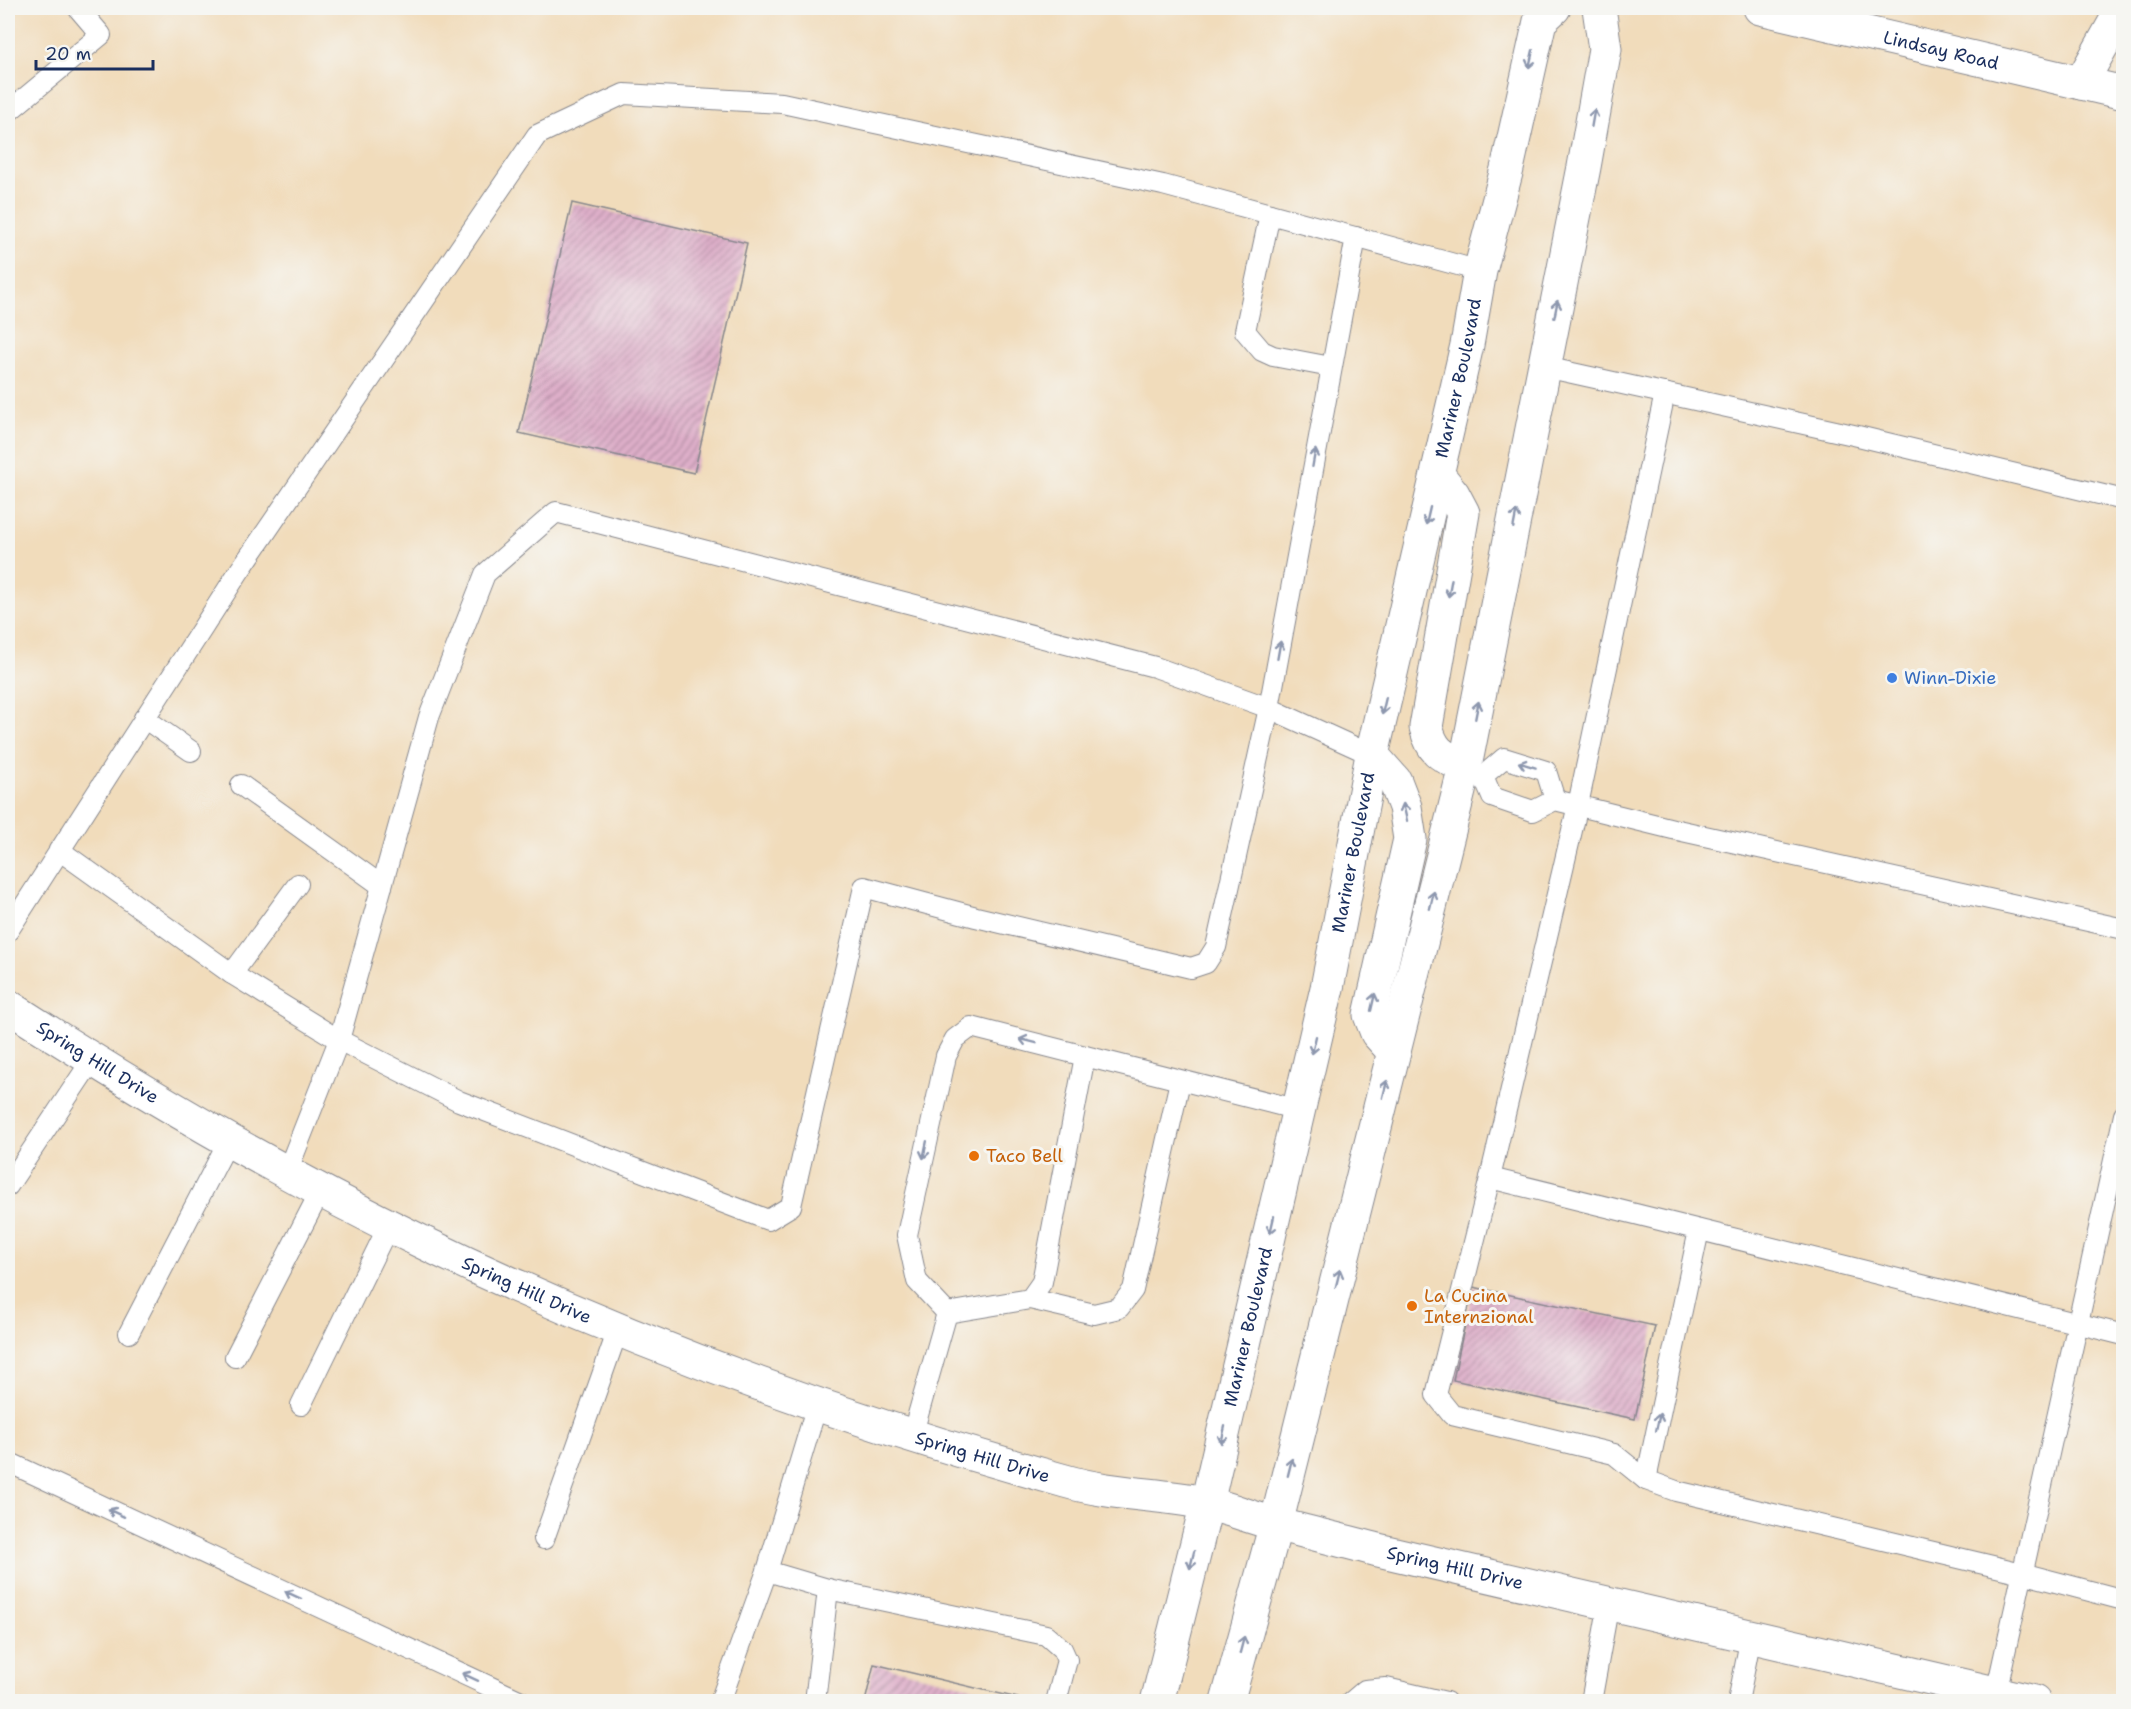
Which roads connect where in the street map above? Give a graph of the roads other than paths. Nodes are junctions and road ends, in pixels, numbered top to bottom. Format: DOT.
graph roads {
  1 [pos="78,8"];
  2 [pos="1554,8"];
  3 [pos="1599,8"];
  4 [pos="1760,8"];
  5 [pos="2123,8"];
  6 [pos="2081,83"];
  7 [pos="2124,93"];
  8 [pos="8,112"];
  9 [pos="1270,214"];
  10 [pos="1356,237"];
  11 [pos="1480,271"];
  12 [pos="1545,367"];
  13 [pos="1331,368"];
  14 [pos="1665,393"];
  15 [pos="1437,475"];
  16 [pos="2124,500"];
  17 [pos="1269,708"];
  18 [pos="144,718"];
  19 [pos="191,751"];
  20 [pos="1372,755"];
  21 [pos="1474,772"];
  22 [pos="241,785"];
  23 [pos="1555,800"];
  24 [pos="1578,806"];
  25 [pos="59,850"];
  26 [pos="298,884"];
  27 [pos="382,886"];
  28 [pos="2124,929"];
  29 [pos="8,931"];
  30 [pos="232,974"];
  31 [pos="8,1006"];
  32 [pos="339,1040"];
  33 [pos="1394,1052"];
  34 [pos="1085,1056"];
  35 [pos="92,1060"];
  36 [pos="1180,1081"];
  37 [pos="1299,1110"];
  38 [pos="2124,1115"];
  39 [pos="229,1140"];
  40 [pos="288,1172"];
  41 [pos="1490,1178"];
  42 [pos="8,1186"];
  43 [pos="321,1190"];
  44 [pos="389,1226"];
  45 [pos="1699,1230"];
  46 [pos="1030,1299"];
  47 [pos="947,1313"];
  48 [pos="2077,1324"];
  49 [pos="618,1330"];
  50 [pos="129,1333"];
  51 [pos="2124,1335"];
  52 [pos="235,1358"];
  53 [pos="301,1405"];
  54 [pos="817,1405"];
  55 [pos="912,1437"];
  56 [pos="8,1462"];
  57 [pos="1646,1480"];
  58 [pos="1207,1503"];
  59 [pos="1276,1524"];
  60 [pos="544,1539"];
  61 [pos="767,1572"];
  62 [pos="2022,1573"];
  63 [pos="828,1589"];
  64 [pos="2124,1600"];
  65 [pos="1609,1603"];
  66 [pos="1751,1636"];
  67 [pos="1995,1692"];
  68 [pos="523,1701"];
  69 [pos="720,1701"];
  70 [pos="815,1701"];
  71 [pos="1056,1701"];
  72 [pos="1157,1701"];
  73 [pos="1227,1701"];
  74 [pos="1351,1701"];
  75 [pos="1446,1701"];
  76 [pos="1591,1701"];
  77 [pos="1738,1701"];
  78 [pos="2034,1701"];
  1 -- 8 [label="lane"];
  2 -- 11 [label="main road, Mariner Boulevard, one-way"];
  12 -- 3 [label="main road, one-way"];
  4 -- 6 [label="main road, Lindsay Road"];
  5 -- 6 [label="main road"];
  6 -- 7 [label="main road, Lindsay Road"];
  9 -- 10 [label="lane"];
  9 -- 13 [label="lane"];
  9 -- 18 [label="lane"];
  10 -- 11 [label="lane"];
  10 -- 13 [label="lane"];
  11 -- 15 [label="main road, Mariner Boulevard"];
  12 -- 14 [label="lane"];
  21 -- 12 [label="main road, one-way"];
  17 -- 13 [label="lane, one-way"];
  14 -- 16 [label="lane"];
  14 -- 24 [label="lane"];
  15 -- 20 [label="main road, Mariner Boulevard, one-way"];
  15 -- 21 [label="main road, one-way"];
  17 -- 20 [label="lane"];
  17 -- 27 [label="lane"];
  17 -- 32 [label="lane"];
  18 -- 19 [label="lane"];
  18 -- 25 [label="lane"];
  33 -- 20 [label="main road, one-way"];
  20 -- 37 [label="main road, Mariner Boulevard, one-way"];
  21 -- 23 [label="lane"];
  23 -- 21 [label="lane, one-way"];
  33 -- 21 [label="main road, one-way"];
  22 -- 27 [label="lane"];
  23 -- 24 [label="lane"];
  24 -- 28 [label="lane"];
  24 -- 41 [label="lane"];
  25 -- 29 [label="lane"];
  25 -- 30 [label="lane"];
  26 -- 30 [label="lane"];
  27 -- 32 [label="lane"];
  30 -- 32 [label="lane"];
  31 -- 35 [label="main road, Spring Hill Drive"];
  32 -- 40 [label="lane"];
  59 -- 33 [label="main road, one-way"];
  34 -- 36 [label="lane"];
  34 -- 46 [label="lane"];
  34 -- 47 [label="lane, one-way"];
  35 -- 39 [label="main road, Spring Hill Drive"];
  35 -- 42 [label="lane"];
  36 -- 37 [label="lane"];
  36 -- 46 [label="lane"];
  37 -- 58 [label="main road, Mariner Boulevard, one-way"];
  38 -- 48 [label="lane"];
  39 -- 40 [label="main road, Spring Hill Drive"];
  39 -- 50 [label="lane"];
  40 -- 43 [label="main road, Spring Hill Drive"];
  41 -- 45 [label="lane"];
  41 -- 57 [label="lane"];
  43 -- 44 [label="main road, Spring Hill Drive"];
  43 -- 52 [label="lane"];
  44 -- 49 [label="main road, Spring Hill Drive"];
  44 -- 53 [label="lane"];
  45 -- 48 [label="lane"];
  57 -- 45 [label="lane, one-way"];
  46 -- 47 [label="lane"];
  47 -- 55 [label="lane"];
  48 -- 51 [label="lane"];
  48 -- 62 [label="lane"];
  49 -- 54 [label="main road, Spring Hill Drive"];
  49 -- 60 [label="lane"];
  54 -- 55 [label="main road, Spring Hill Drive"];
  54 -- 61 [label="lane"];
  55 -- 58 [label="main road, Spring Hill Drive"];
  68 -- 56 [label="lane, one-way"];
  57 -- 62 [label="lane"];
  58 -- 59 [label="main road, Spring Hill Drive"];
  58 -- 72 [label="main road, Mariner Boulevard, one-way"];
  59 -- 65 [label="main road, Spring Hill Drive"];
  73 -- 59 [label="main road, one-way"];
  61 -- 63 [label="lane"];
  61 -- 69 [label="lane"];
  62 -- 64 [label="lane"];
  62 -- 67 [label="lane"];
  63 -- 70 [label="lane"];
  63 -- 71 [label="lane"];
  65 -- 66 [label="main road, Spring Hill Drive"];
  65 -- 76 [label="lane"];
  66 -- 67 [label="main road, Spring Hill Drive"];
  66 -- 77 [label="lane"];
  67 -- 78 [label="main road, Spring Hill Drive"];
  74 -- 75 [label="lane"];
}
